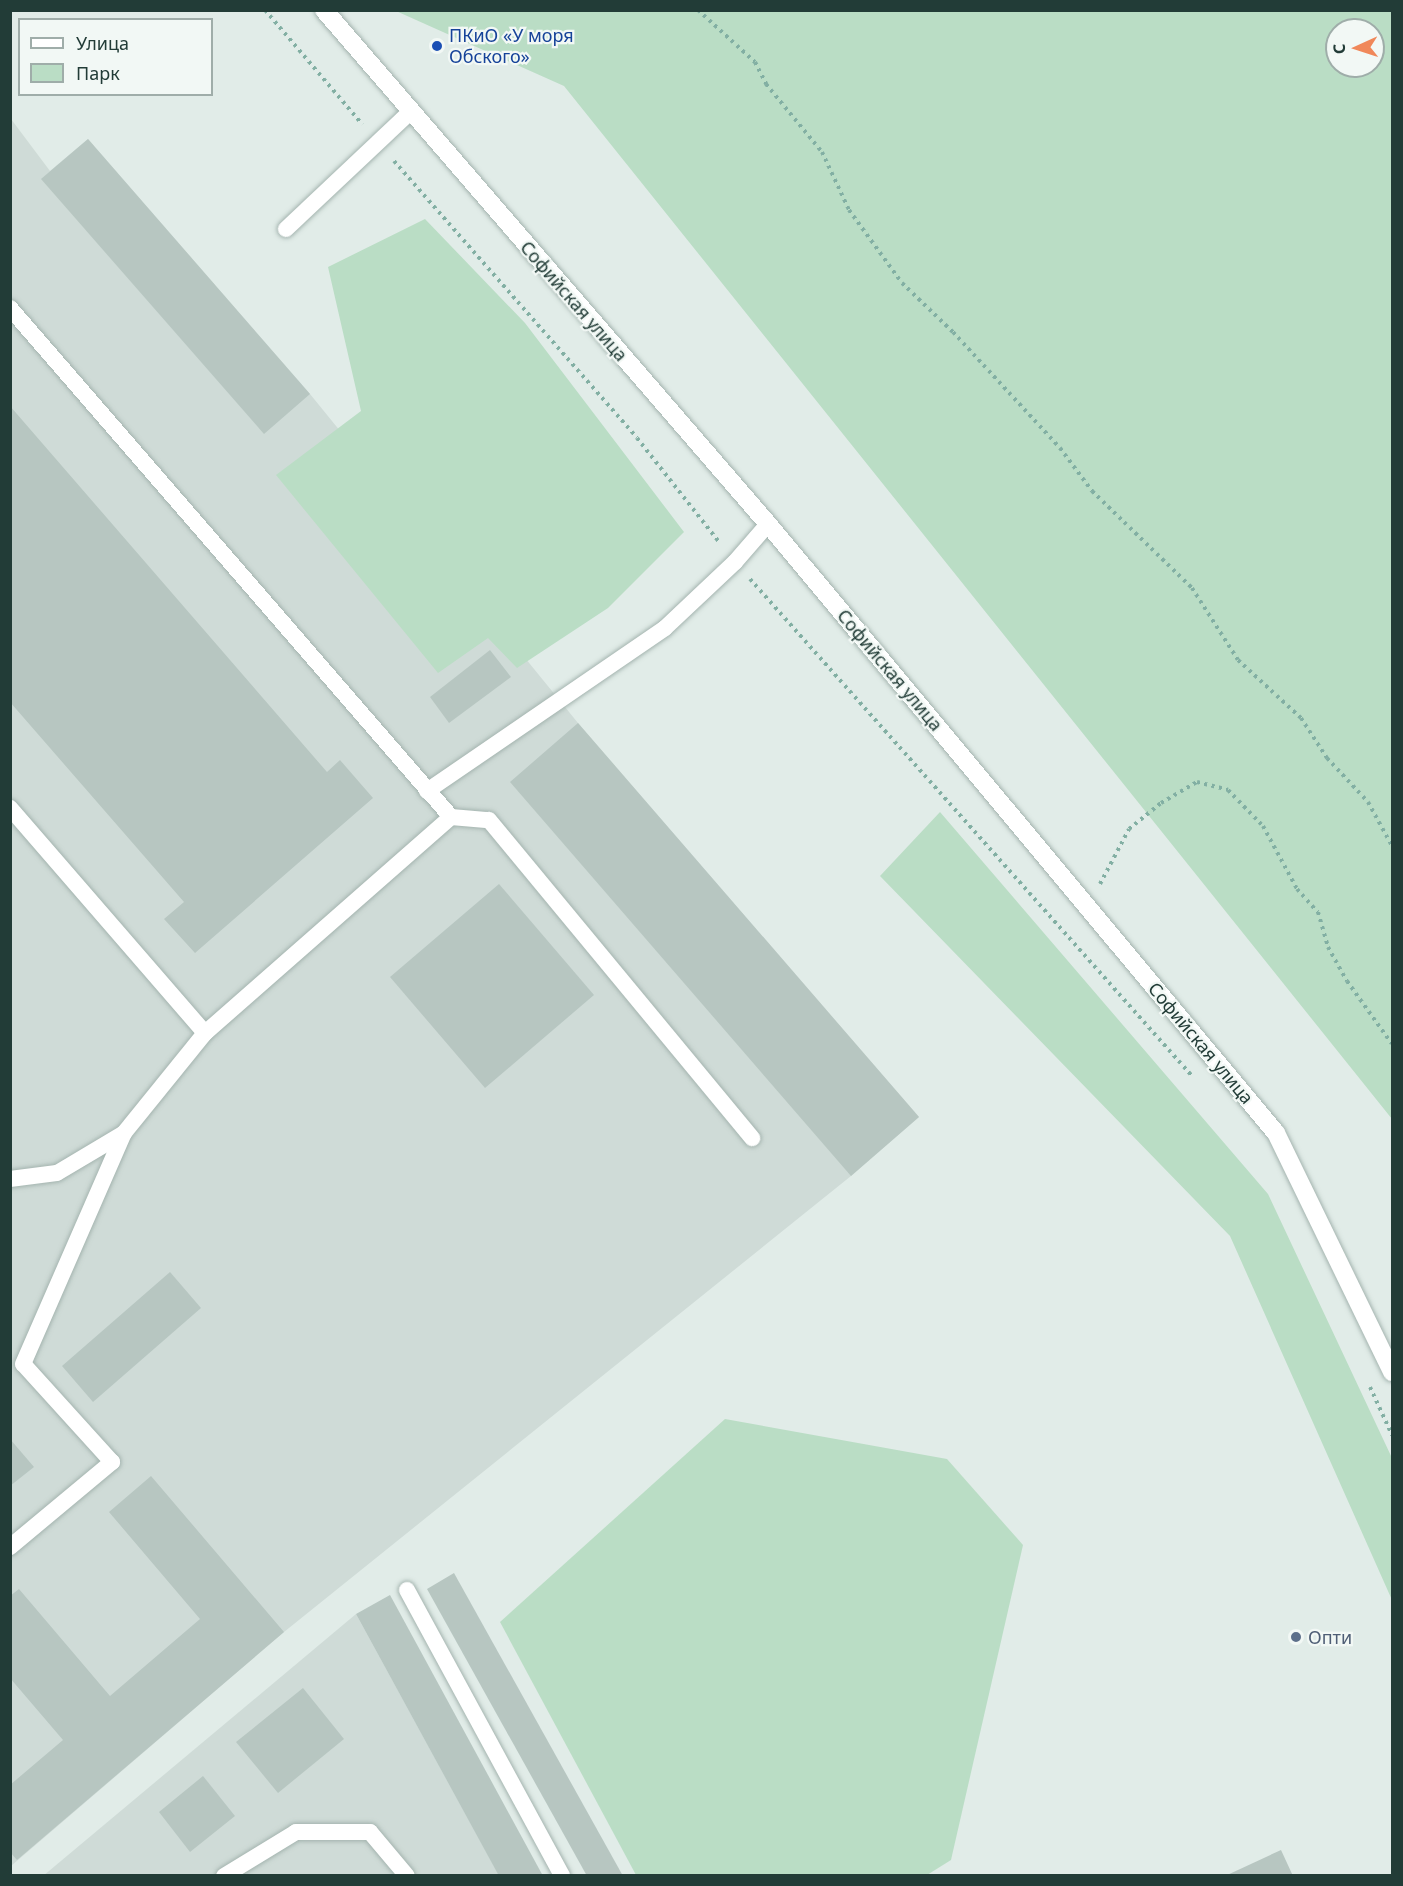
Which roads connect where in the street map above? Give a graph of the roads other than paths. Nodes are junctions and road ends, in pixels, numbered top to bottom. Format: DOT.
graph roads {
  1 [pos="324,10"];
  2 [pos="410,112"];
  3 [pos="286,229"];
  4 [pos="10,308"];
  5 [pos="768,524"];
  6 [pos="427,791"];
  7 [pos="10,808"];
  8 [pos="451,817"];
  9 [pos="205,1033"];
  10 [pos="124,1133"];
  11 [pos="752,1138"];
  12 [pos="10,1179"];
  13 [pos="1392,1372"];
  14 [pos="10,1547"];
  15 [pos="407,1590"];
  16 [pos="224,1875"];
  17 [pos="407,1875"];
  18 [pos="562,1875"];
  1 -- 2 [label="main road, Софийская улица"];
  2 -- 3 [label="lane"];
  2 -- 5 [label="main road, Софийская улица"];
  4 -- 6 [label="lane"];
  5 -- 6 [label="lane"];
  5 -- 13 [label="main road, Софийская улица"];
  6 -- 8 [label="lane"];
  7 -- 9 [label="lane"];
  8 -- 9 [label="lane"];
  8 -- 11 [label="lane"];
  9 -- 10 [label="lane"];
  10 -- 12 [label="lane"];
  10 -- 14 [label="lane"];
  15 -- 18 [label="lane"];
  16 -- 17 [label="lane"];
}
